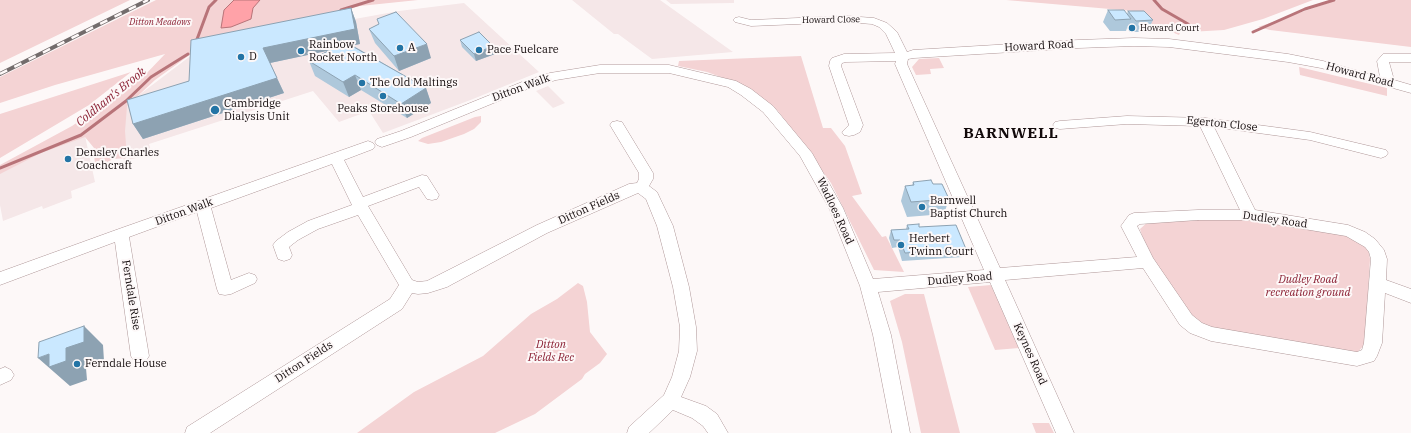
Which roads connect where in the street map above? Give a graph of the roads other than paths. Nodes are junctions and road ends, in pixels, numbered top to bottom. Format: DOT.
graph roads {
  1 [pos="739,20"];
  2 [pos="903,57"];
  3 [pos="1411,58"];
  4 [pos="669,68"];
  5 [pos="1388,82"];
  6 [pos="1411,89"];
  7 [pos="1205,122"];
  8 [pos="617,125"];
  9 [pos="1059,125"];
  10 [pos="849,132"];
  11 [pos="1382,153"];
  12 [pos="336,158"];
  13 [pos="641,188"];
  14 [pos="432,195"];
  15 [pos="203,204"];
  16 [pos="360,206"];
  17 [pos="1250,215"];
  18 [pos="121,234"];
  19 [pos="284,255"];
  20 [pos="1147,262"];
  21 [pos="995,276"];
  22 [pos="249,279"];
  23 [pos="0,280"];
  24 [pos="1378,284"];
  25 [pos="407,285"];
  26 [pos="868,286"];
  27 [pos="1411,296"];
  28 [pos="140,356"];
  29 [pos="670,401"];
  30 [pos="194,433"];
  31 [pos="636,433"];
  32 [pos="719,433"];
  33 [pos="901,433"];
  34 [pos="1065,433"];
  1 -- 2 [label="street, Howard Close"];
  2 -- 5 [label="street, Howard Road"];
  2 -- 10 [label="street, Howard Road"];
  2 -- 21 [label="street"];
  3 -- 5 [label="street"];
  4 -- 12 [label="street, Ditton Walk"];
  4 -- 26 [label="street, Wadloes Road"];
  5 -- 6 [label="street, Howard Road"];
  7 -- 9 [label="street, Egerton Close"];
  7 -- 11 [label="street, Egerton Close"];
  7 -- 17 [label="street"];
  8 -- 13 [label="street"];
  12 -- 15 [label="street, Ditton Walk"];
  12 -- 16 [label="street"];
  13 -- 25 [label="street, Ditton Fields"];
  13 -- 29 [label="street"];
  14 -- 16 [label="street"];
  15 -- 18 [label="street, Ditton Walk"];
  15 -- 22 [label="street"];
  16 -- 19 [label="street"];
  16 -- 25 [label="street"];
  17 -- 20 [label="street, Dudley Road"];
  17 -- 24 [label="street, Dudley Road"];
  18 -- 23 [label="street, Ditton Walk"];
  18 -- 28 [label="street, Ferndale Rise"];
  20 -- 21 [label="street, Dudley Road"];
  20 -- 24 [label="street, Dudley Road"];
  21 -- 26 [label="street, Dudley Road"];
  21 -- 34 [label="street, Keynes Road"];
  24 -- 27 [label="street"];
  25 -- 30 [label="street, Ditton Fields"];
  26 -- 33 [label="street, Wadloes Road"];
  29 -- 31 [label="street"];
  29 -- 32 [label="street"];
}
